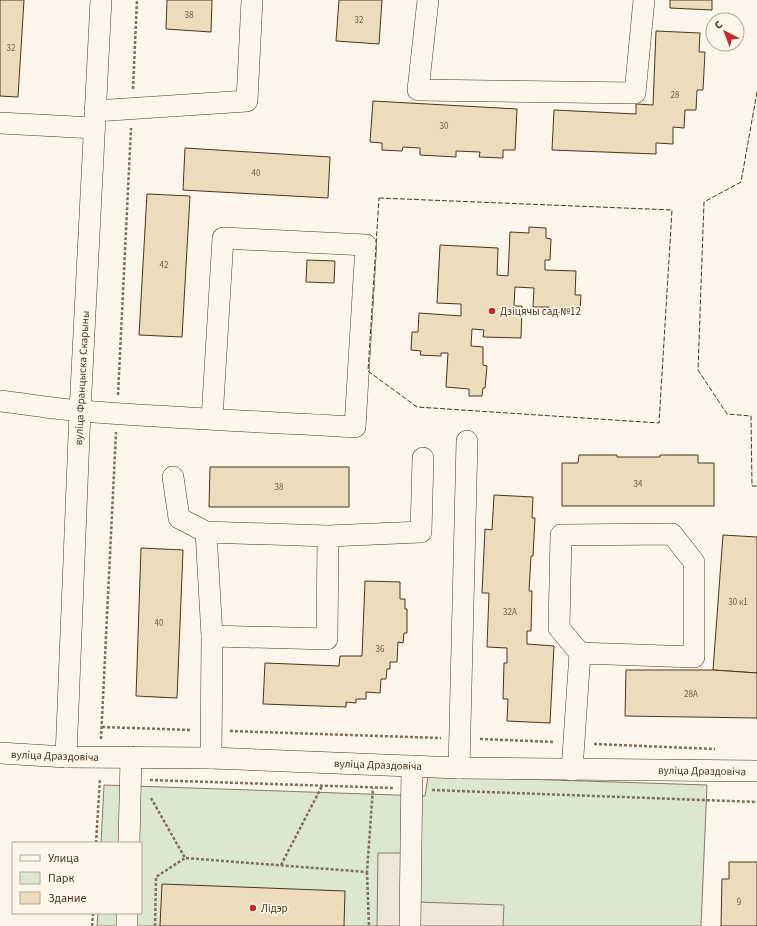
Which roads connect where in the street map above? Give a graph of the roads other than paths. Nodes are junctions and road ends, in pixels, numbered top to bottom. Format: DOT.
graph roads {
  1 [pos="101,0"];
  2 [pos="252,0"];
  3 [pos="428,0"];
  4 [pos="644,0"];
  5 [pos="95,120"];
  6 [pos="0,123"];
  7 [pos="0,401"];
  8 [pos="80,411"];
  9 [pos="212,419"];
  10 [pos="467,441"];
  11 [pos="423,458"];
  12 [pos="173,477"];
  13 [pos="206,532"];
  14 [pos="328,536"];
  15 [pos="212,636"];
  16 [pos="580,653"];
  17 [pos="0,753"];
  18 [pos="66,757"];
  19 [pos="131,758"];
  20 [pos="211,758"];
  21 [pos="412,766"];
  22 [pos="459,768"];
  23 [pos="572,770"];
  24 [pos="757,771"];
  25 [pos="129,842"];
  26 [pos="127,914"];
  27 [pos="127,926"];
  28 [pos="410,926"];
  1 -- 5 [label="street, вуліца Францыска Скарыны"];
  2 -- 5 [label="street"];
  3 -- 4 [label="street"];
  5 -- 6 [label="street"];
  5 -- 8 [label="street, вуліца Францыска Скарыны"];
  7 -- 8 [label="street"];
  8 -- 9 [label="street"];
  8 -- 18 [label="street, вуліца Францыска Скарыны"];
  9 -- 9 [label="street"];
  10 -- 22 [label="street"];
  11 -- 14 [label="street"];
  12 -- 13 [label="street"];
  13 -- 14 [label="street"];
  13 -- 15 [label="street"];
  14 -- 15 [label="street"];
  15 -- 20 [label="street"];
  16 -- 16 [label="street"];
  16 -- 23 [label="street"];
  17 -- 18 [label="street, вуліца Драздовіча"];
  18 -- 19 [label="street, вуліца Драздовіча"];
  19 -- 20 [label="street, вуліца Драздовіча"];
  19 -- 25 [label="street"];
  20 -- 21 [label="street, вуліца Драздовіча"];
  21 -- 22 [label="street, вуліца Драздовіча"];
  21 -- 28 [label="street"];
  22 -- 23 [label="street, вуліца Драздовіча"];
  23 -- 24 [label="street, вуліца Драздовіча"];
  26 -- 27 [label="street"];
}
